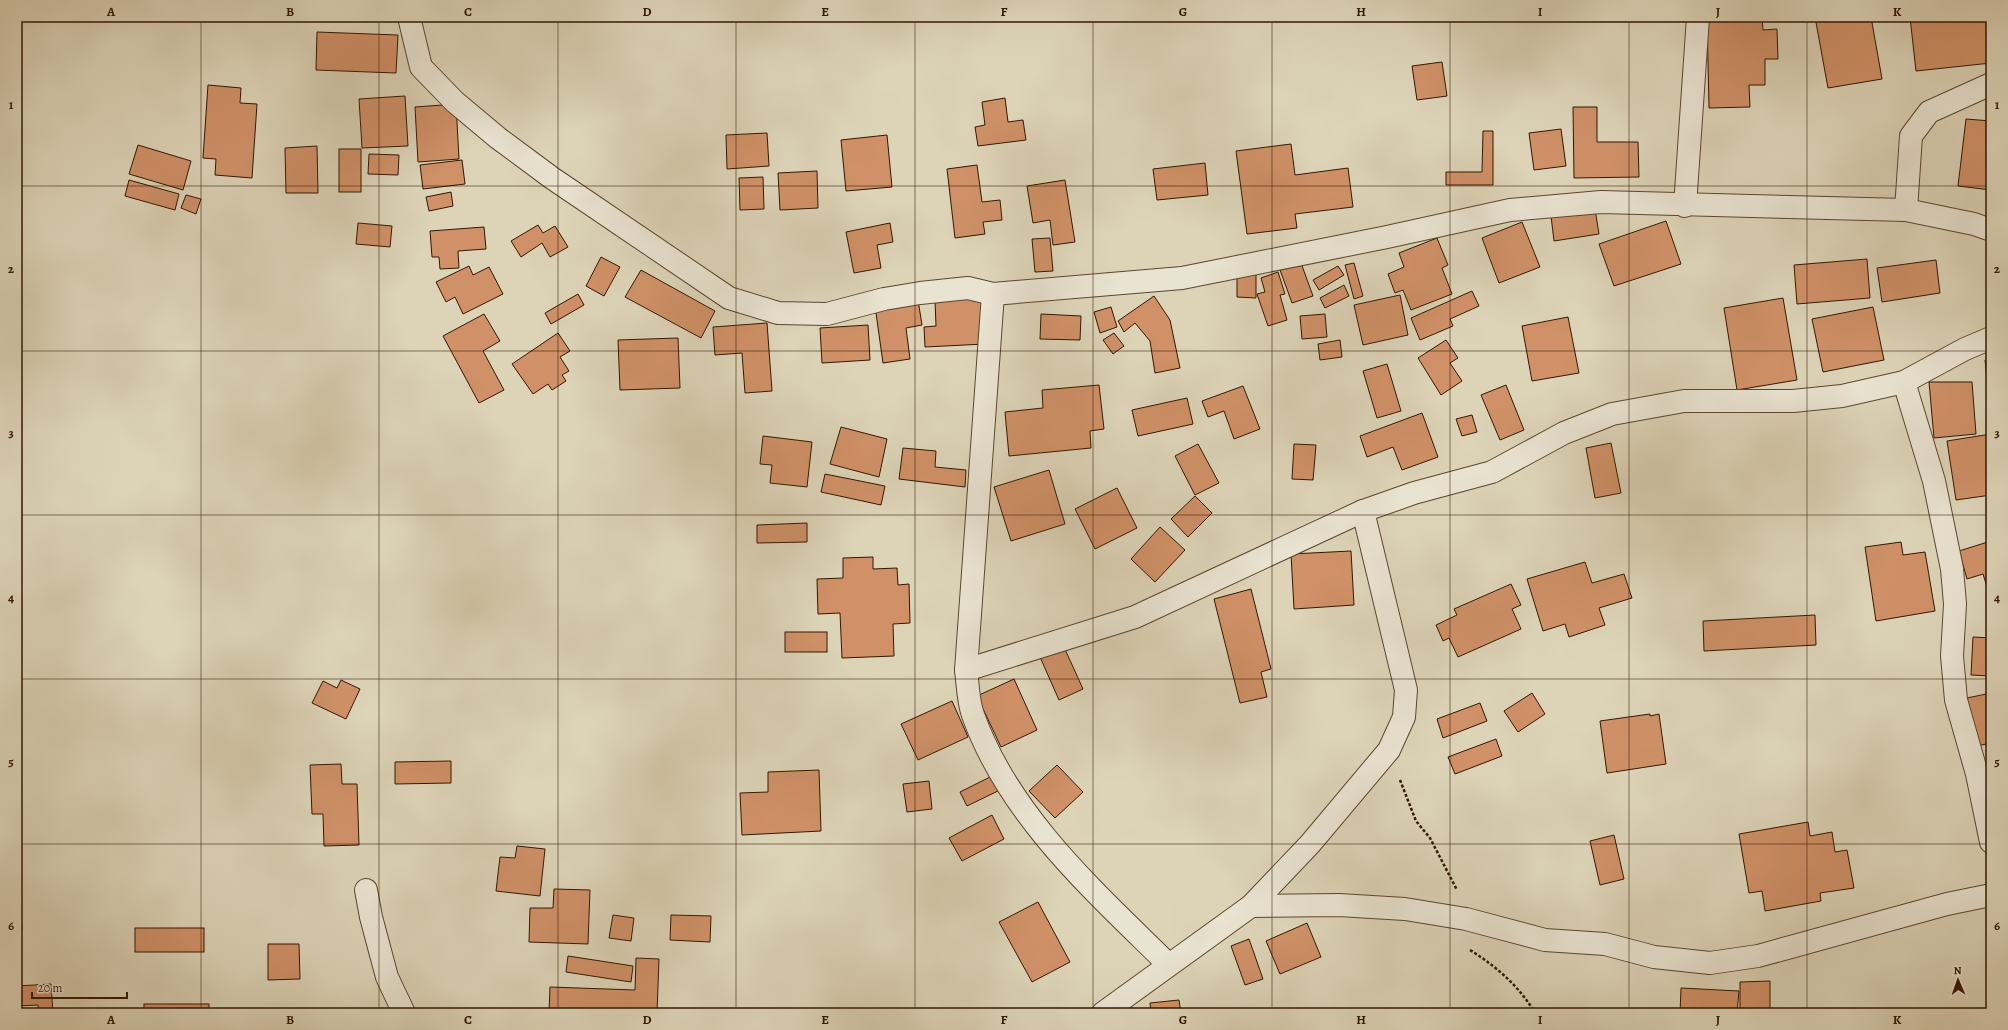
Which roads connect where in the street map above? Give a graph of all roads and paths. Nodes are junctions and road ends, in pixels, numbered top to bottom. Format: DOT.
graph roads {
  1 [pos="409,17"];
  2 [pos="1698,17"];
  3 [pos="1991,84"];
  4 [pos="1686,206"];
  5 [pos="1906,210"];
  6 [pos="1991,230"];
  7 [pos="993,294"];
  8 [pos="1991,338"];
  9 [pos="1904,382"];
  10 [pos="1363,511"];
  11 [pos="966,670"];
  12 [pos="1389,750"];
  13 [pos="1991,842"];
  14 [pos="366,890"];
  15 [pos="1991,895"];
  16 [pos="1251,906"];
  17 [pos="1466,919"];
  18 [pos="1468,948"];
  19 [pos="1168,964"];
  20 [pos="404,1013"];
  21 [pos="1102,1013"];
  22 [pos="1535,1013"];
  1 -- 7 [label="street"];
  2 -- 4 [label="street"];
  3 -- 5 [label="street"];
  4 -- 5 [label="street"];
  4 -- 7 [label="street"];
  5 -- 6 [label="street"];
  7 -- 11 [label="street"];
  8 -- 9 [label="street"];
  9 -- 10 [label="street"];
  9 -- 13 [label="street"];
  10 -- 11 [label="street"];
  10 -- 12 [label="street"];
  11 -- 19 [label="street"];
  12 -- 16 [label="street"];
  12 -- 17 [label="path"];
  14 -- 20 [label="street"];
  15 -- 17 [label="street"];
  16 -- 17 [label="street"];
  16 -- 19 [label="street"];
  18 -- 22 [label="path"];
  19 -- 21 [label="street"];
}
